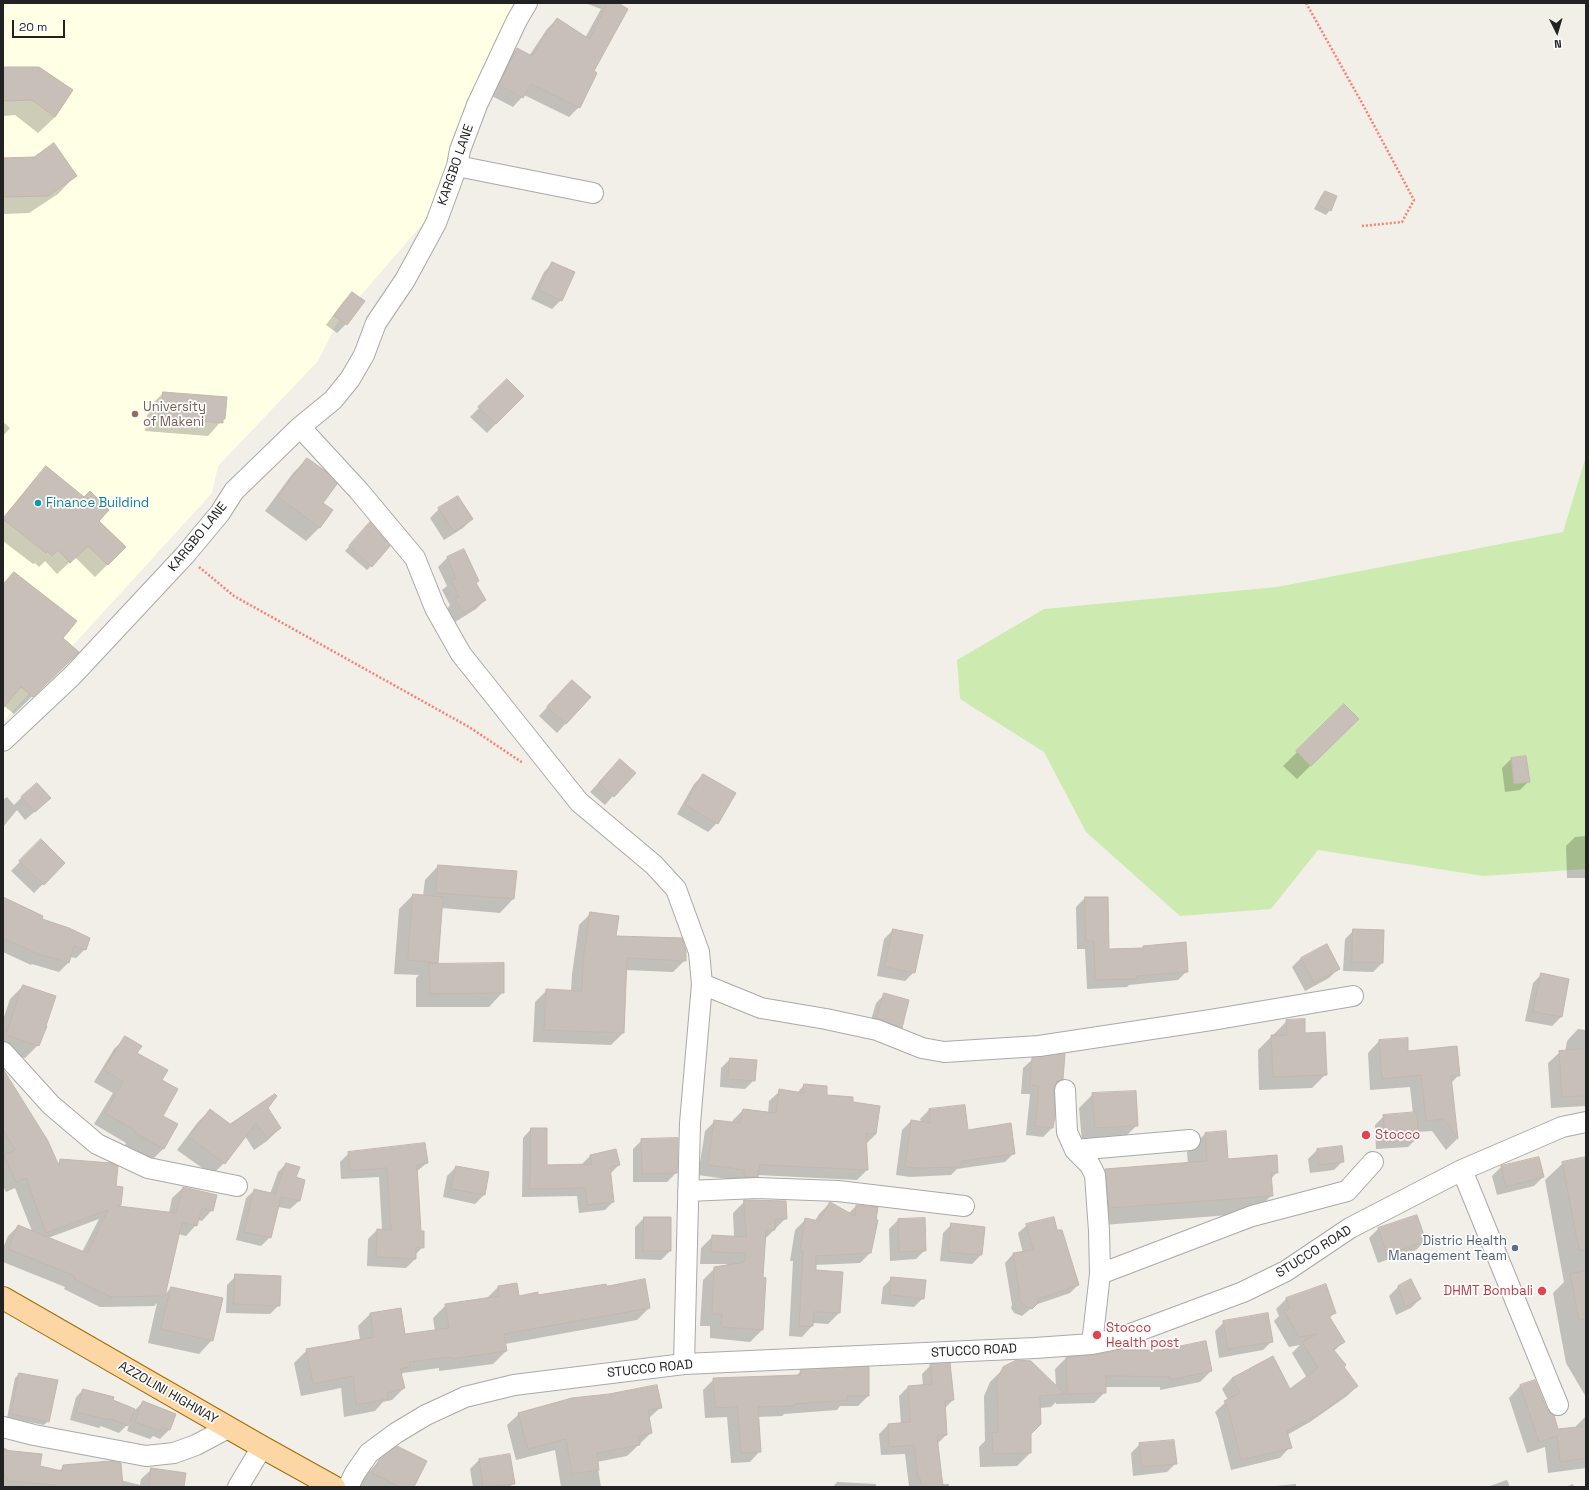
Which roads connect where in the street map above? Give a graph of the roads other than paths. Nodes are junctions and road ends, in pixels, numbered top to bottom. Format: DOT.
graph roads {
  1 [pos="527,3"];
  2 [pos="457,166"];
  3 [pos="593,193"];
  4 [pos="300,427"];
  5 [pos="3,741"];
  6 [pos="702,984"];
  7 [pos="1353,996"];
  8 [pos="3,1052"];
  9 [pos="1065,1090"];
  10 [pos="1586,1122"];
  11 [pos="1190,1140"];
  12 [pos="1075,1150"];
  13 [pos="1373,1162"];
  14 [pos="1462,1170"];
  15 [pos="237,1186"];
  16 [pos="688,1191"];
  17 [pos="964,1206"];
  18 [pos="1100,1274"];
  19 [pos="3,1298"];
  20 [pos="1092,1344"];
  21 [pos="684,1364"];
  22 [pos="1558,1405"];
  23 [pos="3,1427"];
  24 [pos="228,1428"];
  25 [pos="262,1447"];
  26 [pos="238,1487"];
  27 [pos="334,1487"];
  28 [pos="348,1487"];
  1 -- 2 [label="street, KARGBO LANE"];
  2 -- 3 [label="street"];
  2 -- 4 [label="street, KARGBO LANE"];
  4 -- 5 [label="street, KARGBO LANE"];
  4 -- 6 [label="street"];
  6 -- 7 [label="street"];
  6 -- 16 [label="street"];
  8 -- 15 [label="street"];
  9 -- 12 [label="street"];
  10 -- 14 [label="street, STUCCO ROAD"];
  11 -- 12 [label="street"];
  12 -- 18 [label="street"];
  13 -- 18 [label="street"];
  14 -- 20 [label="street, STUCCO ROAD"];
  14 -- 22 [label="street"];
  16 -- 17 [label="street"];
  16 -- 21 [label="street"];
  18 -- 20 [label="street"];
  19 -- 24 [label="main road, AZZOLINI HIGHWAY"];
  20 -- 21 [label="street, STUCCO ROAD"];
  21 -- 28 [label="street, STUCCO ROAD"];
  23 -- 24 [label="street"];
  24 -- 25 [label="main road, AZZOLINI HIGHWAY"];
  25 -- 26 [label="street"];
  25 -- 27 [label="main road, AZZOLINI HIGHWAY"];
}
